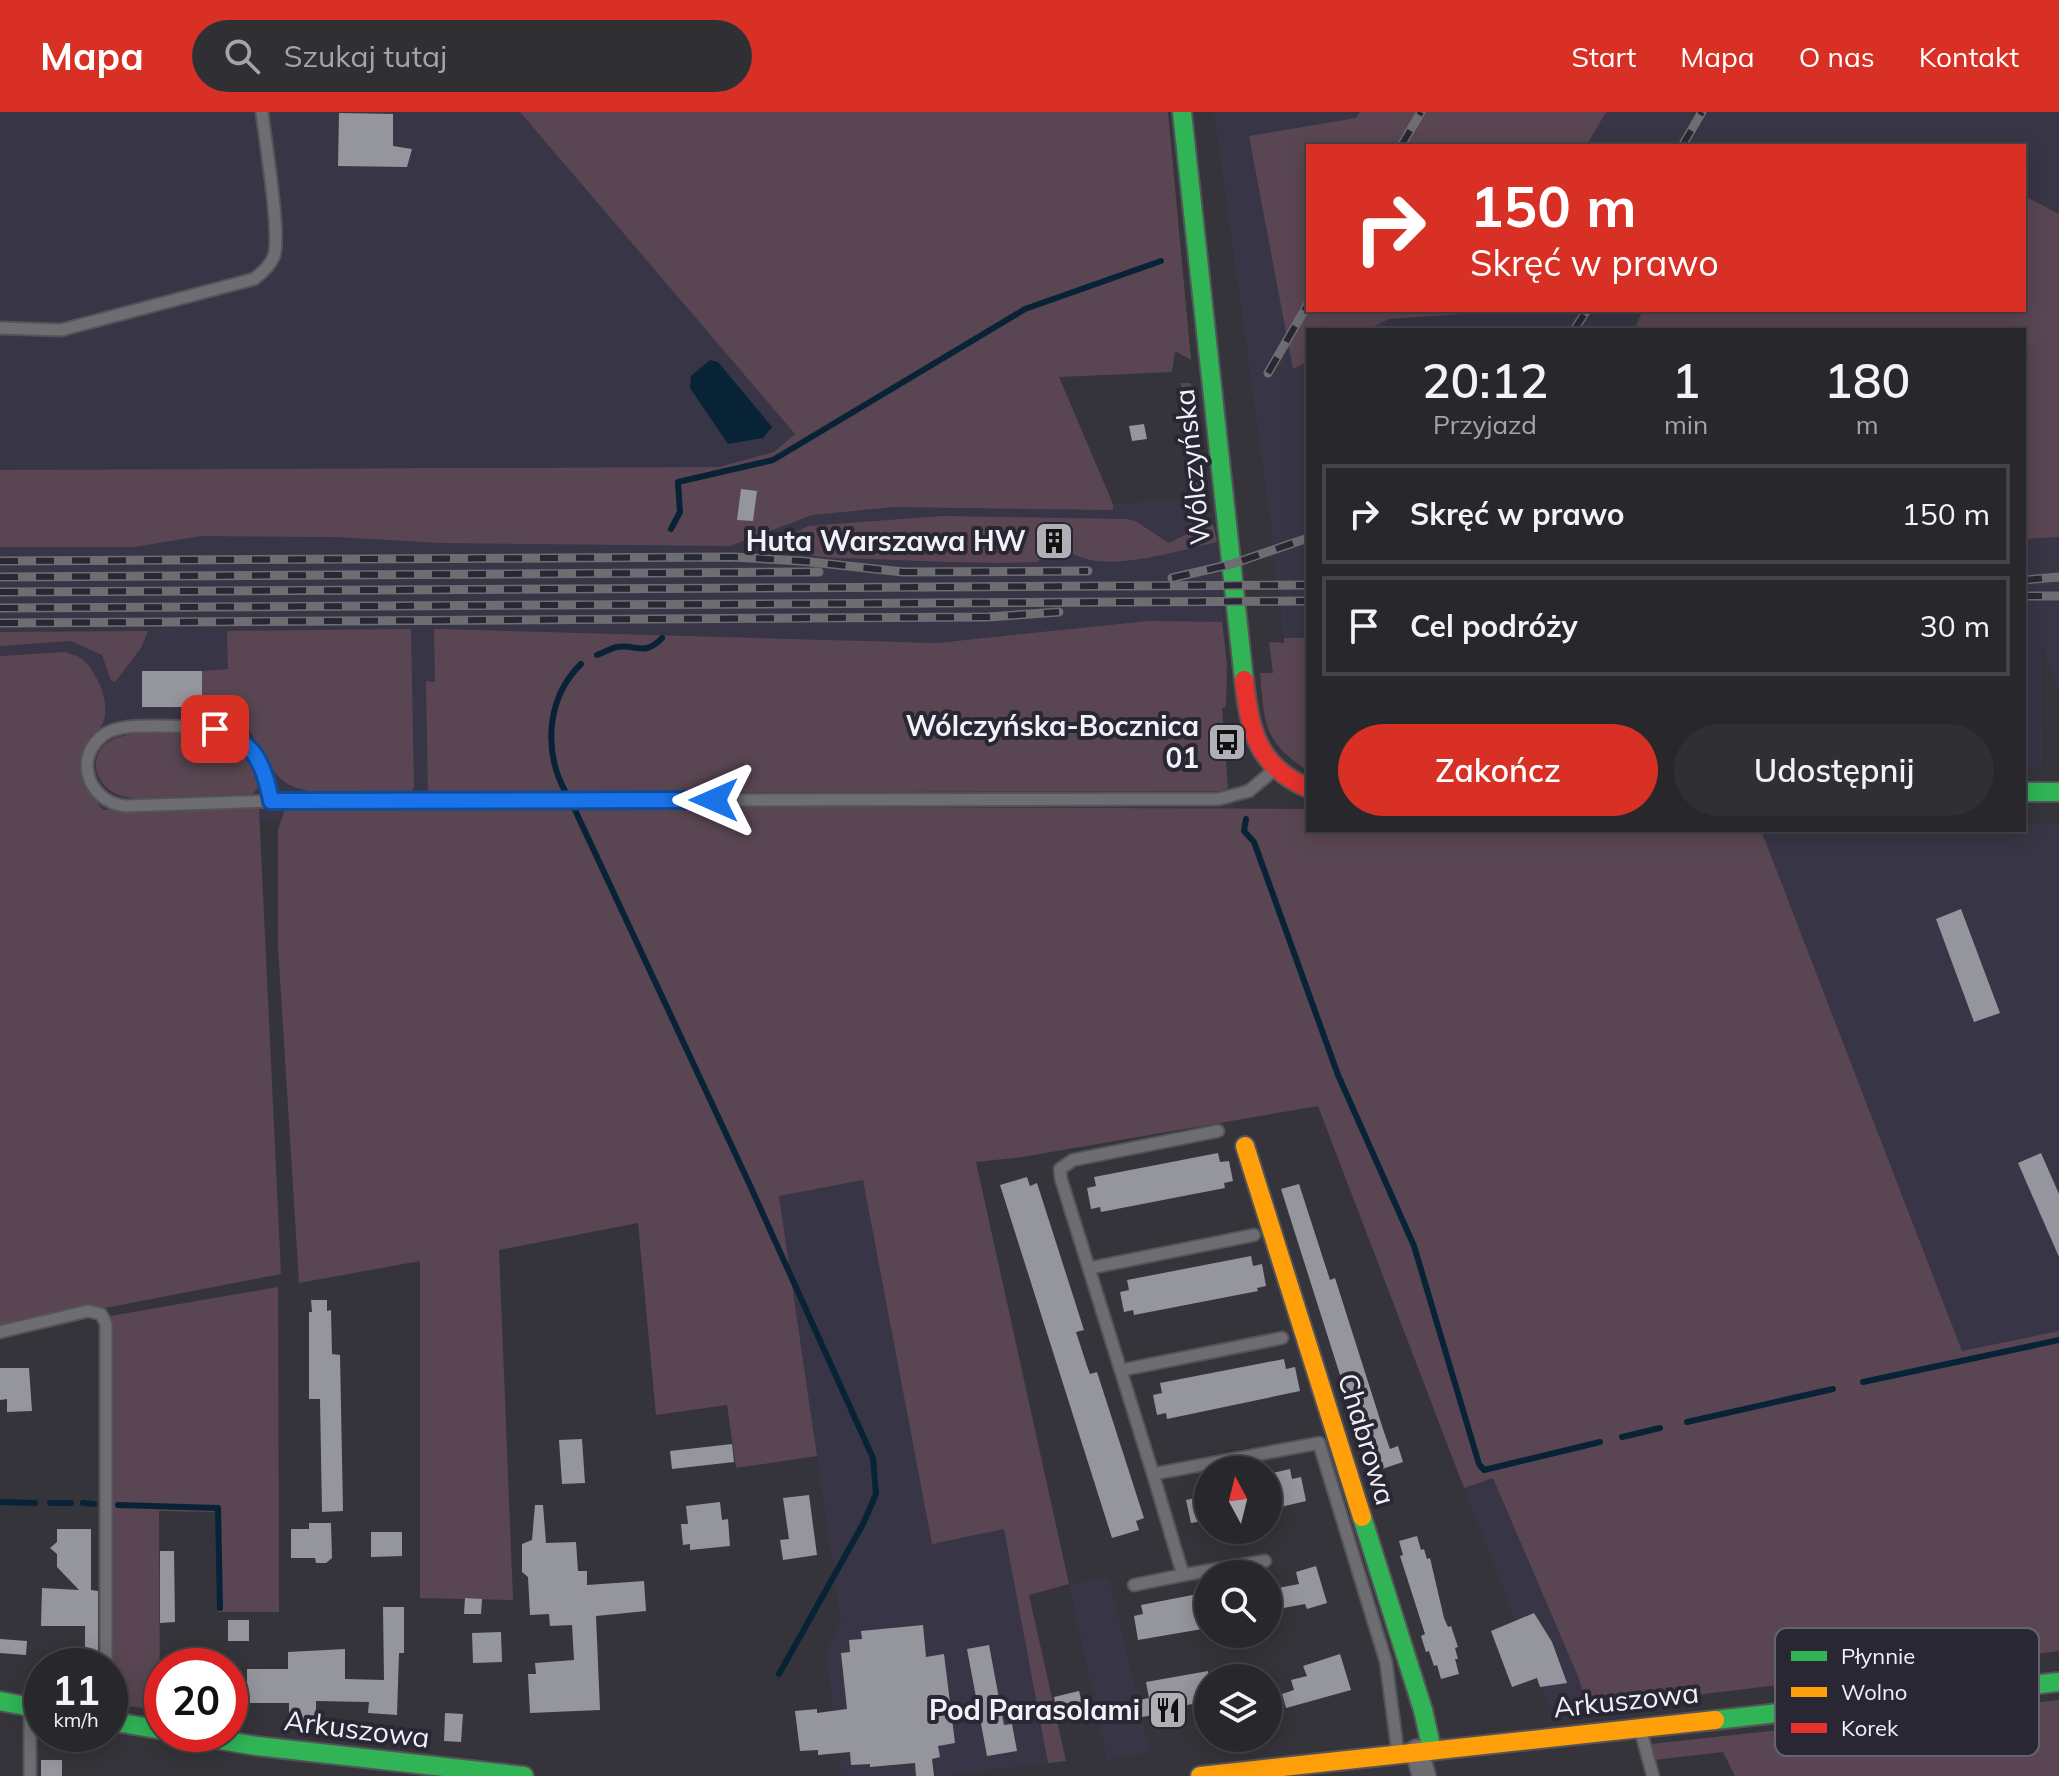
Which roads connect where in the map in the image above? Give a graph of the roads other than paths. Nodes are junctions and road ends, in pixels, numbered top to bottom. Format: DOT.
graph roads {
  1 [pos="262,112"];
  2 [pos="1182,112"];
  3 [pos="0,328"];
  4 [pos="1275,770"];
  5 [pos="1306,787"];
  6 [pos="2026,792"];
  7 [pos="2059,792"];
  8 [pos="271,801"];
  9 [pos="1218,1131"];
  10 [pos="1245,1146"];
  11 [pos="1254,1235"];
  12 [pos="1090,1268"];
  13 [pos="0,1332"];
  14 [pos="1282,1338"];
  15 [pos="1122,1370"];
  16 [pos="1153,1474"];
  17 [pos="1194,1573"];
  18 [pos="1183,1575"];
  19 [pos="1134,1585"];
  20 [pos="106,1648"];
  21 [pos="2059,1682"];
  22 [pos="2039,1684"];
  23 [pos="0,1701"];
  24 [pos="24,1706"];
  25 [pos="1775,1713"];
  26 [pos="1640,1727"];
  27 [pos="248,1744"];
  28 [pos="32,1752"];
  29 [pos="1416,1752"];
  30 [pos="30,1776"];
  31 [pos="515,1776"];
  32 [pos="524,1776"];
  33 [pos="1200,1776"];
  34 [pos="1424,1776"];
  35 [pos="1653,1776"];
  1 -- 3 [label="lane"];
  2 -- 4 [label="street, Wólczyńska"];
  4 -- 5 [label="street, Wólczyńska"];
  4 -- 8 [label="lane"];
  6 -- 7 [label="street"];
  8 -- 8 [label="lane"];
  9 -- 12 [label="lane"];
  10 -- 29 [label="street, Chabrowa"];
  11 -- 12 [label="lane"];
  12 -- 15 [label="lane"];
  13 -- 20 [label="lane"];
  14 -- 15 [label="lane"];
  15 -- 16 [label="lane"];
  16 -- 18 [label="lane"];
  16 -- 29 [label="lane"];
  17 -- 18 [label="lane"];
  18 -- 19 [label="lane"];
  21 -- 22 [label="street, Arkuszowa"];
  23 -- 24 [label="street"];
  25 -- 26 [label="street, Arkuszowa"];
  26 -- 29 [label="street, Arkuszowa"];
  26 -- 35 [label="lane"];
  27 -- 31 [label="street, Arkuszowa"];
  28 -- 30 [label="lane"];
  29 -- 33 [label="street, Arkuszowa"];
  29 -- 34 [label="street"];
  31 -- 32 [label="street, Arkuszowa"];
}
